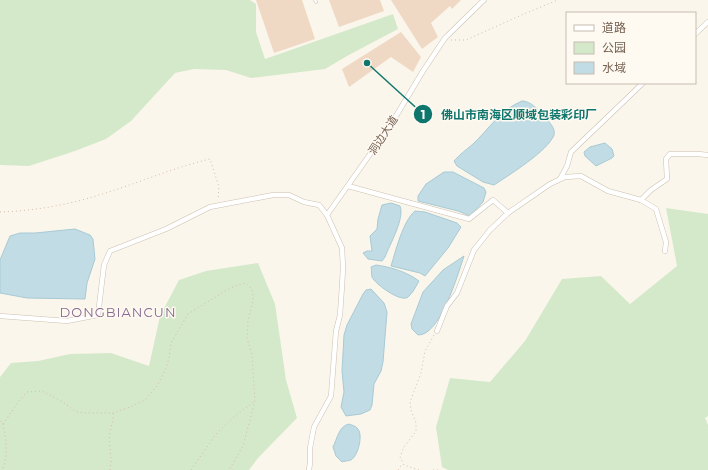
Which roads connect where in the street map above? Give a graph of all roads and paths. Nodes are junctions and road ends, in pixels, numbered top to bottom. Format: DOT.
graph roads {
  1 [pos="484,0"];
  2 [pos="558,0"];
  3 [pos="708,22"];
  4 [pos="696,33"];
  5 [pos="445,38"];
  6 [pos="643,84"];
  7 [pos="708,155"];
  8 [pos="560,179"];
  9 [pos="348,186"];
  10 [pos="641,200"];
  11 [pos="220,204"];
  12 [pos="0,212"];
  13 [pos="508,213"];
  14 [pos="327,215"];
  15 [pos="665,251"];
  16 [pos="0,316"];
  17 [pos="437,331"];
  18 [pos="255,400"];
  19 [pos="113,413"];
  20 [pos="0,421"];
  21 [pos="3,424"];
  22 [pos="402,463"];
  23 [pos="2,470"];
  24 [pos="110,470"];
  25 [pos="191,470"];
  26 [pos="229,470"];
  27 [pos="309,470"];
  28 [pos="398,470"];
  29 [pos="419,470"];
  30 [pos="433,470"];
  31 [pos="439,470"];
  1 -- 5 [label="street, 洞边大道"];
  2 -- 5 [label="path"];
  3 -- 4 [label="street"];
  5 -- 9 [label="street, 洞边大道"];
  6 -- 8 [label="street"];
  7 -- 10 [label="street"];
  8 -- 10 [label="street"];
  8 -- 13 [label="street"];
  9 -- 13 [label="street"];
  9 -- 14 [label="street, 洞边大道"];
  10 -- 15 [label="street"];
  11 -- 12 [label="path"];
  11 -- 14 [label="street"];
  11 -- 16 [label="street"];
  13 -- 17 [label="street"];
  14 -- 27 [label="street"];
  17 -- 22 [label="path"];
  18 -- 19 [label="path"];
  18 -- 25 [label="path"];
  18 -- 26 [label="path"];
  19 -- 21 [label="path"];
  19 -- 24 [label="path"];
  20 -- 21 [label="path"];
  21 -- 23 [label="path"];
  22 -- 28 [label="path"];
  22 -- 29 [label="path"];
  30 -- 31 [label="path"];
}
